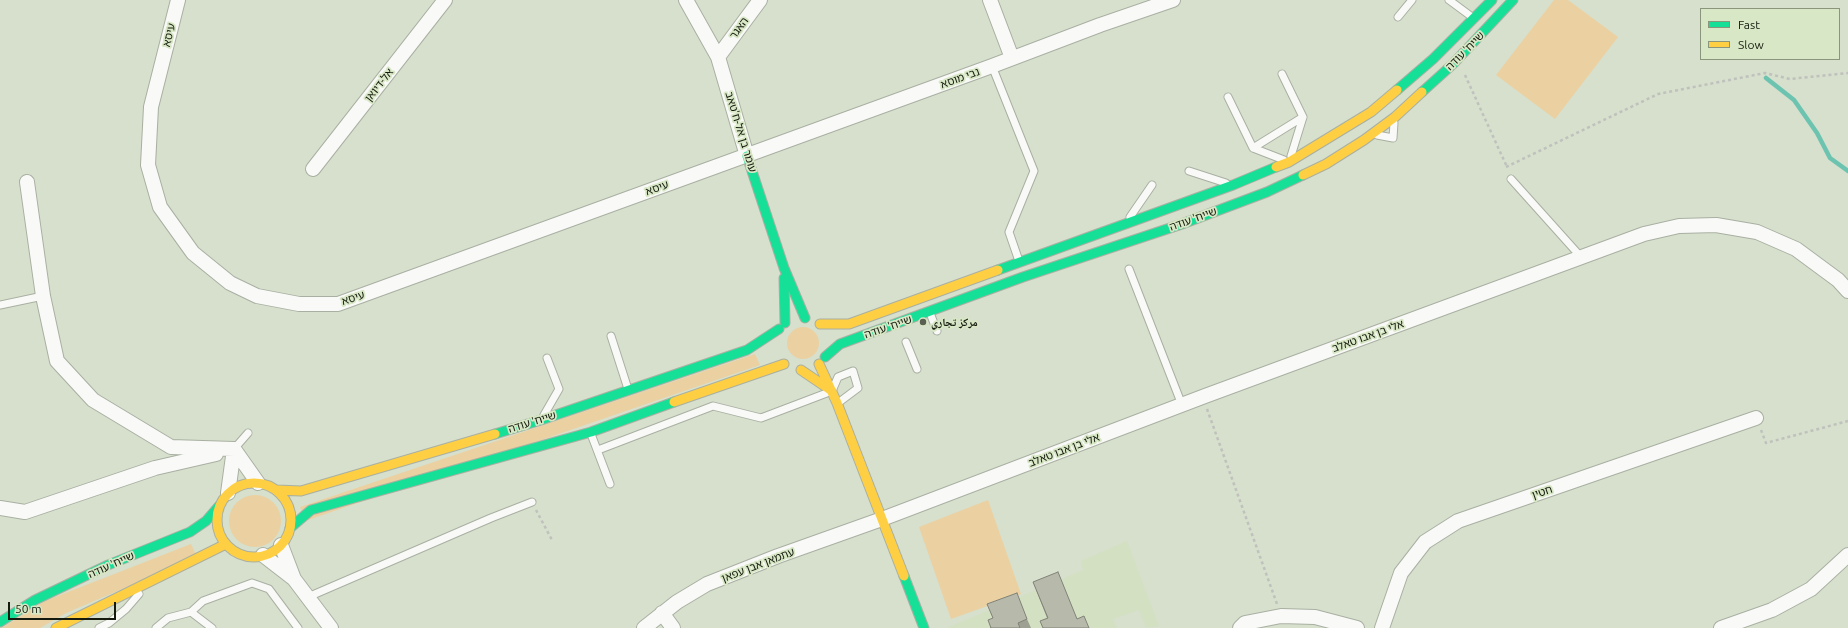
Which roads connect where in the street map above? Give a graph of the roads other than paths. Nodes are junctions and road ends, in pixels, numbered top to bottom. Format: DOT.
graph roads {
  1 [pos="178,0"];
  2 [pos="445,0"];
  3 [pos="686,0"];
  4 [pos="760,0"];
  5 [pos="990,0"];
  6 [pos="1173,0"];
  7 [pos="1412,0"];
  8 [pos="1449,0"];
  9 [pos="1492,0"];
  10 [pos="1513,0"];
  11 [pos="1398,17"];
  12 [pos="1473,19"];
  13 [pos="718,56"];
  14 [pos="1012,58"];
  15 [pos="992,66"];
  16 [pos="1282,74"];
  17 [pos="1228,96"];
  18 [pos="1395,116"];
  19 [pos="1303,117"];
  20 [pos="1370,134"];
  21 [pos="1254,148"];
  22 [pos="747,156"];
  23 [pos="1289,162"];
  24 [pos="313,169"];
  25 [pos="1189,171"];
  26 [pos="1511,179"];
  27 [pos="27,182"];
  28 [pos="1152,185"];
  29 [pos="1233,185"];
  30 [pos="1125,224"];
  31 [pos="1581,257"];
  32 [pos="1020,263"];
  33 [pos="784,268"];
  34 [pos="1129,269"];
  35 [pos="1848,291"];
  36 [pos="43,296"];
  37 [pos="0,305"];
  38 [pos="930,312"];
  39 [pos="805,318"];
  40 [pos="820,324"];
  41 [pos="782,326"];
  42 [pos="937,331"];
  43 [pos="610,336"];
  44 [pos="775,342"];
  45 [pos="906,342"];
  46 [pos="778,356"];
  47 [pos="547,358"];
  48 [pos="822,360"];
  49 [pos="784,364"];
  50 [pos="917,369"];
  51 [pos="801,370"];
  52 [pos="720,386"];
  53 [pos="629,391"];
  54 [pos="832,391"];
  55 [pos="695,395"];
  56 [pos="837,403"];
  57 [pos="1182,405"];
  58 [pos="713,406"];
  59 [pos="1756,418"];
  60 [pos="541,420"];
  61 [pos="591,432"];
  62 [pos="248,433"];
  63 [pos="234,449"];
  64 [pos="598,450"];
  65 [pos="258,483"];
  66 [pos="610,484"];
  67 [pos="277,490"];
  68 [pos="228,493"];
  69 [pos="532,502"];
  70 [pos="220,506"];
  71 [pos="0,508"];
  72 [pos="882,519"];
  73 [pos="290,528"];
  74 [pos="226,544"];
  75 [pos="281,545"];
  76 [pos="1848,555"];
  77 [pos="263,556"];
  78 [pos="294,579"];
  79 [pos="148,583"];
  80 [pos="308,597"];
  81 [pos="191,612"];
  82 [pos="662,613"];
  83 [pos="0,622"];
  84 [pos="56,628"];
  85 [pos="99,628"];
  86 [pos="156,628"];
  87 [pos="212,628"];
  88 [pos="298,628"];
  89 [pos="331,628"];
  90 [pos="644,628"];
  91 [pos="673,628"];
  92 [pos="924,628"];
  93 [pos="1240,628"];
  94 [pos="1357,628"];
  95 [pos="1382,628"];
  96 [pos="1721,628"];
  1 -- 22 [label="street, עיסא"];
  2 -- 24 [label="street, אל-דיואן"];
  3 -- 13 [label="street, עומר בן אל-ח'טאב"];
  4 -- 13 [label="street, האגר"];
  5 -- 14 [label="street"];
  6 -- 14 [label="street, נבי מוסא"];
  7 -- 11 [label="lane"];
  8 -- 12 [label="lane"];
  9 -- 12 [label="main road, שייח' עודה"];
  10 -- 18 [label="main road, שייח' עודה"];
  12 -- 23 [label="main road, שייח' עודה"];
  13 -- 22 [label="street, עומר בן אל-ח'טאב"];
  14 -- 15 [label="street, נבי מוסא"];
  15 -- 22 [label="street, נבי מוסא"];
  15 -- 32 [label="lane"];
  16 -- 19 [label="lane"];
  17 -- 21 [label="lane"];
  18 -- 20 [label="main road, שייח' עודה"];
  18 -- 20 [label="lane"];
  19 -- 21 [label="lane"];
  19 -- 23 [label="lane"];
  20 -- 38 [label="main road, שייח' עודה"];
  21 -- 23 [label="lane"];
  22 -- 33 [label="main road, עומר בן אל-ח'טאב"];
  23 -- 29 [label="main road, שייח' עודה"];
  25 -- 29 [label="lane"];
  26 -- 31 [label="lane"];
  27 -- 36 [label="street"];
  28 -- 30 [label="lane"];
  29 -- 30 [label="main road, שייח' עודה"];
  30 -- 32 [label="main road, שייח' עודה"];
  31 -- 35 [label="street, אלי בן אבו טאלב"];
  31 -- 57 [label="street, אלי בן אבו טאלב"];
  32 -- 40 [label="main road, שייח' עודה"];
  33 -- 39 [label="main road, עומר בן אל-ח'טאב"];
  33 -- 41 [label="main road, עומר בן אל-ח'טאב"];
  34 -- 57 [label="lane"];
  36 -- 37 [label="lane"];
  36 -- 63 [label="street"];
  38 -- 42 [label="lane"];
  38 -- 48 [label="main road, שייח' עודה"];
  39 -- 40 [label="main road"];
  39 -- 41 [label="main road, שייח' עודה"];
  40 -- 48 [label="main road"];
  41 -- 44 [label="main road, עומר בן אל-ח'טאב"];
  41 -- 53 [label="main road, שייח' עודה"];
  43 -- 53 [label="lane"];
  45 -- 50 [label="lane"];
  46 -- 49 [label="main road"];
  47 -- 60 [label="lane"];
  48 -- 51 [label="main road"];
  48 -- 54 [label="main road"];
  49 -- 51 [label="main road"];
  49 -- 52 [label="main road"];
  51 -- 54 [label="main road"];
  52 -- 55 [label="main road"];
  52 -- 58 [label="lane"];
  53 -- 60 [label="main road, שייח' עודה"];
  54 -- 56 [label="main road"];
  54 -- 56 [label="lane"];
  54 -- 58 [label="lane"];
  55 -- 58 [label="lane"];
  55 -- 61 [label="main road"];
  56 -- 72 [label="main road"];
  57 -- 72 [label="street, אלי בן אבו טאלב"];
  58 -- 64 [label="lane"];
  59 -- 95 [label="street, חטין"];
  60 -- 67 [label="main road, שייח' עודה"];
  61 -- 64 [label="lane"];
  61 -- 73 [label="main road"];
  62 -- 63 [label="lane"];
  63 -- 65 [label="street"];
  63 -- 68 [label="street"];
  63 -- 71 [label="street"];
  64 -- 66 [label="lane"];
  65 -- 67 [label="main road"];
  65 -- 68 [label="main road"];
  67 -- 73 [label="main road"];
  68 -- 70 [label="main road"];
  69 -- 80 [label="lane"];
  70 -- 74 [label="main road"];
  70 -- 83 [label="main road, שייח' עודה"];
  72 -- 82 [label="street, עתמאן אבן עפאן"];
  72 -- 92 [label="main road"];
  73 -- 75 [label="main road"];
  74 -- 77 [label="main road"];
  74 -- 79 [label="main road"];
  75 -- 77 [label="main road"];
  75 -- 78 [label="street"];
  76 -- 96 [label="street"];
  77 -- 78 [label="street"];
  78 -- 80 [label="street"];
  79 -- 84 [label="main road"];
  79 -- 85 [label="lane"];
  80 -- 89 [label="street"];
  81 -- 86 [label="lane"];
  81 -- 87 [label="lane"];
  81 -- 88 [label="lane"];
  82 -- 90 [label="street, עתמאן אבן עפאן"];
  82 -- 91 [label="street"];
  93 -- 94 [label="street"];
}
